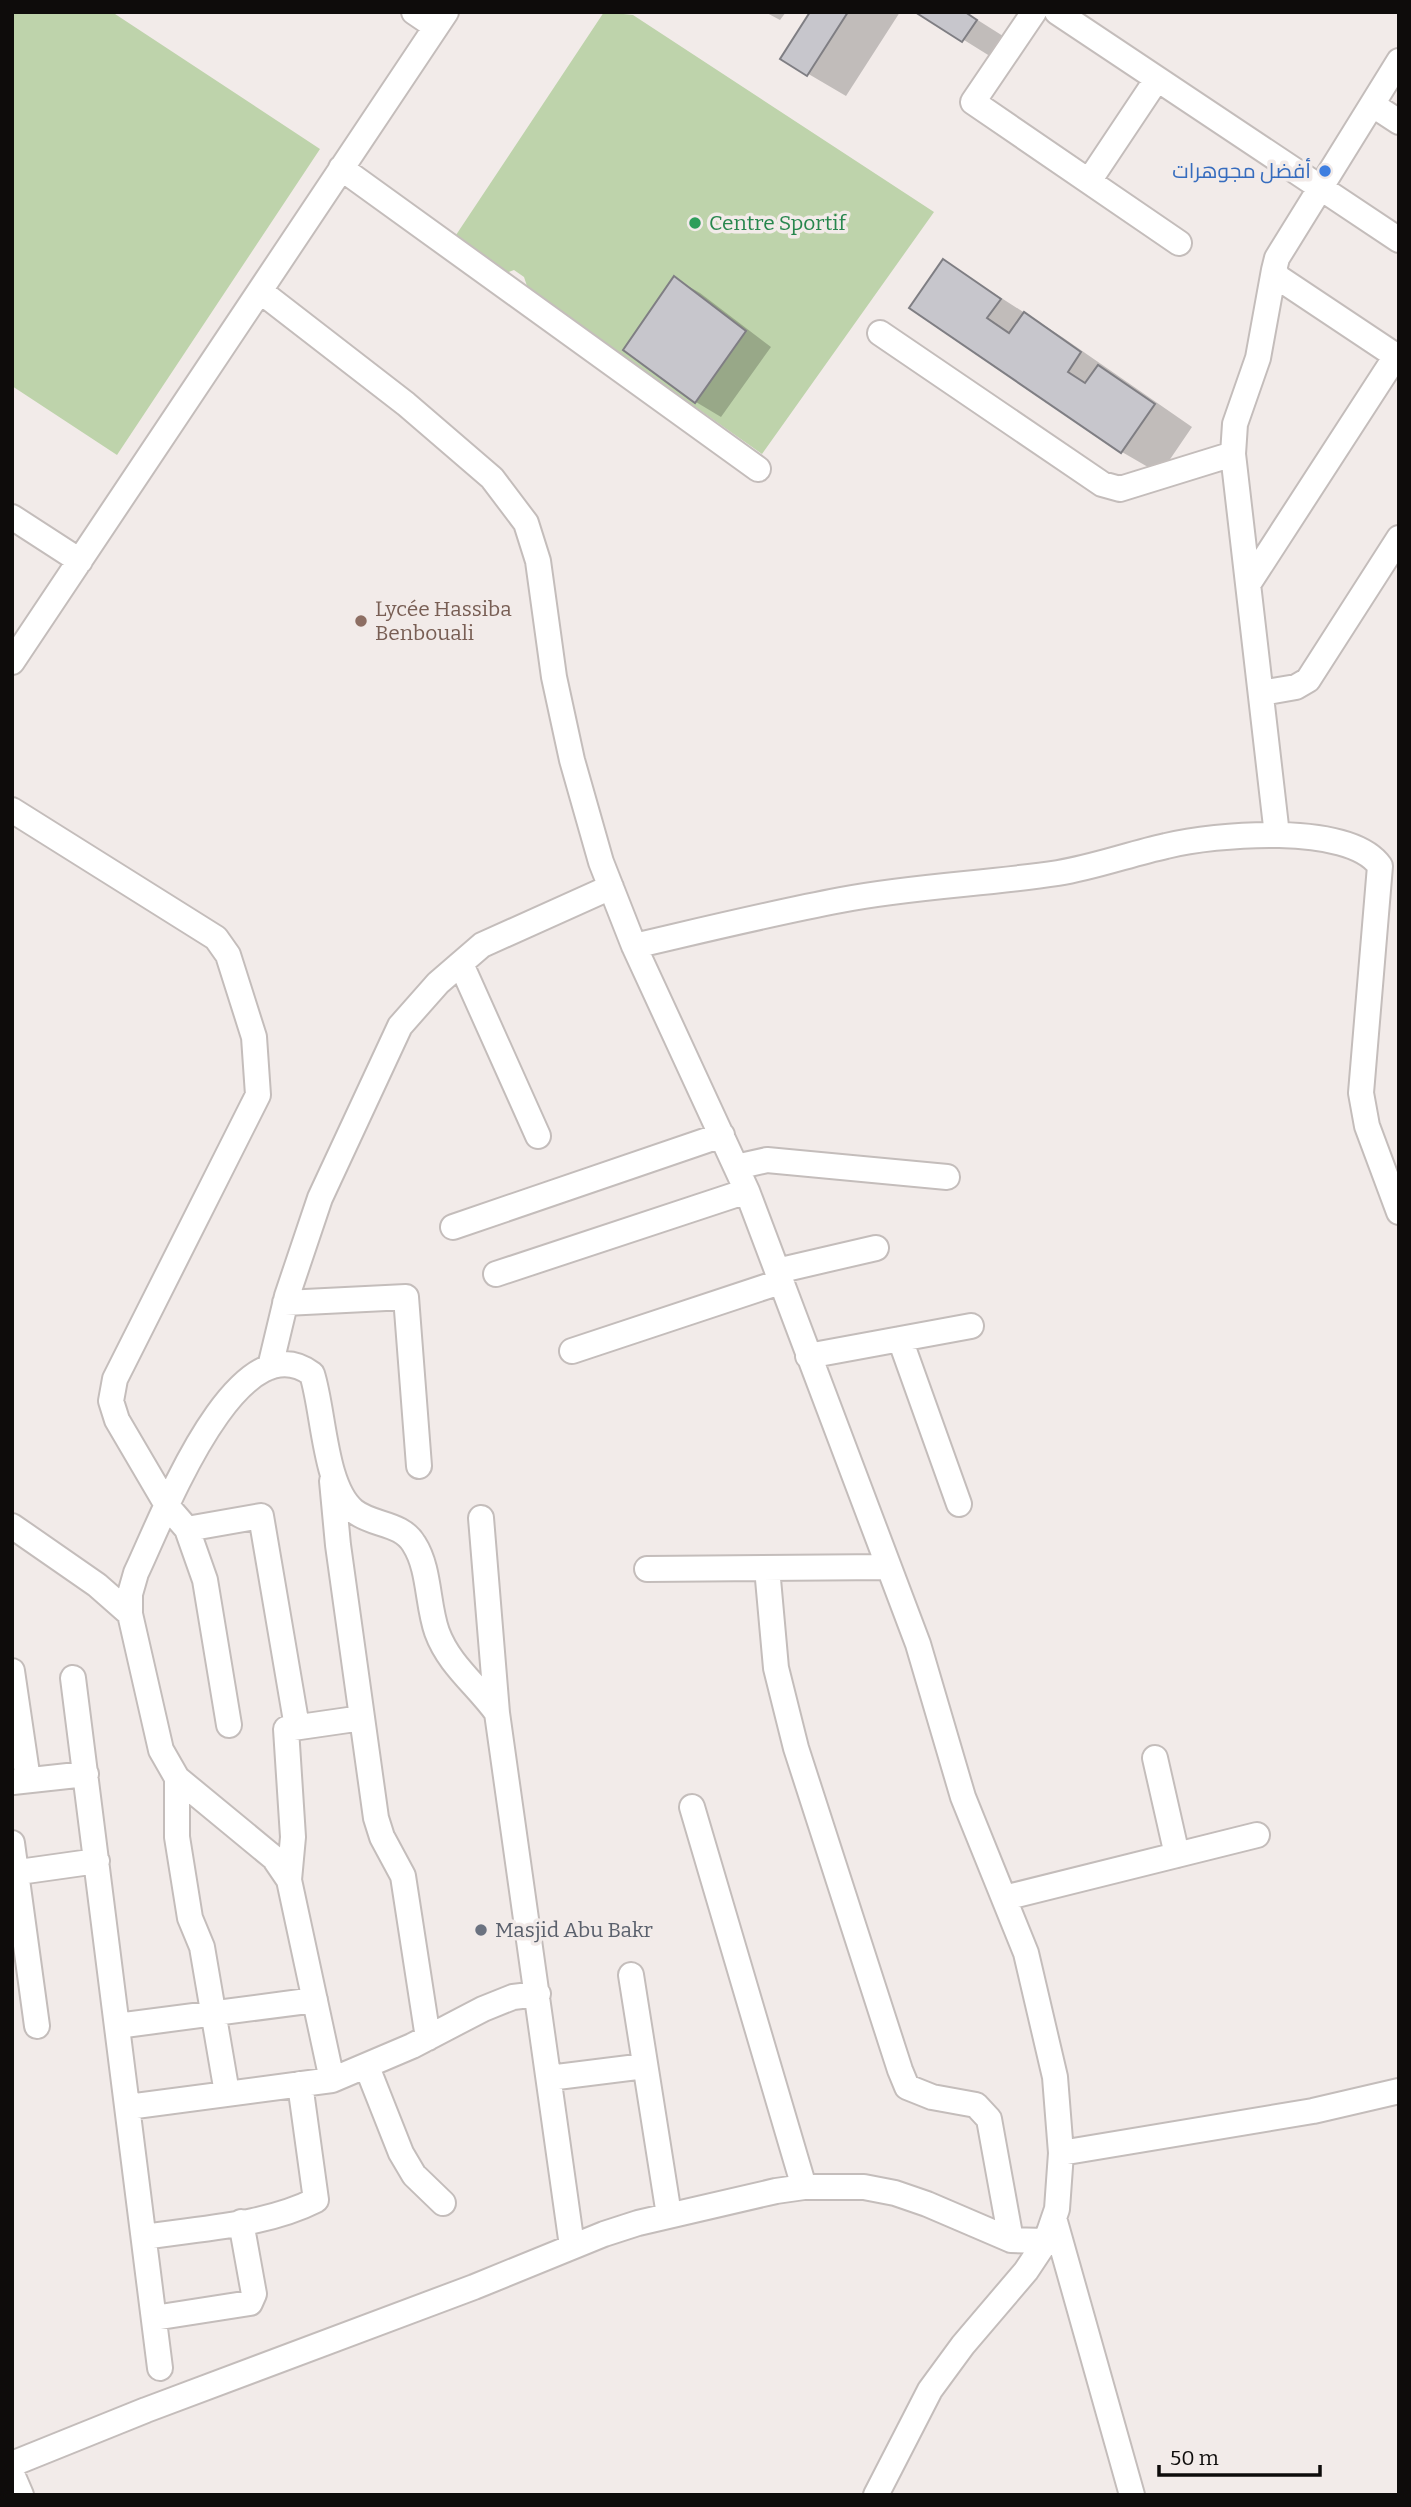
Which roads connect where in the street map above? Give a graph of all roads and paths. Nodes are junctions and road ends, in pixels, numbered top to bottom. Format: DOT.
graph roads {
  1 [pos="414,12"];
  2 [pos="1034,12"];
  3 [pos="1057,12"];
  4 [pos="441,20"];
  5 [pos="1399,61"];
  6 [pos="1157,79"];
  7 [pos="1373,105"];
  8 [pos="1399,122"];
  9 [pos="341,168"];
  10 [pos="1089,181"];
  11 [pos="1320,189"];
  12 [pos="1399,240"];
  13 [pos="1180,243"];
  14 [pos="1274,270"];
  15 [pos="260,291"];
  16 [pos="880,333"];
  17 [pos="1397,357"];
  18 [pos="1233,454"];
  19 [pos="758,469"];
  20 [pos="12,517"];
  21 [pos="1399,538"];
  22 [pos="80,561"];
  23 [pos="1249,583"];
  24 [pos="12,662"];
  25 [pos="1261,693"];
  26 [pos="12,810"];
  27 [pos="1278,835"];
  28 [pos="611,887"];
  29 [pos="634,946"];
  30 [pos="461,964"];
  31 [pos="722,1135"];
  32 [pos="538,1136"];
  33 [pos="736,1167"];
  34 [pos="947,1177"];
  35 [pos="747,1191"];
  36 [pos="1399,1212"];
  37 [pos="453,1227"];
  38 [pos="876,1248"];
  39 [pos="496,1274"];
  40 [pos="779,1277"];
  41 [pos="285,1303"];
  42 [pos="971,1326"];
  43 [pos="900,1339"];
  44 [pos="572,1351"];
  45 [pos="808,1356"];
  46 [pos="270,1367"];
  47 [pos="330,1463"];
  48 [pos="419,1466"];
  49 [pos="959,1504"];
  50 [pos="168,1507"];
  51 [pos="481,1518"];
  52 [pos="12,1526"];
  53 [pos="187,1529"];
  54 [pos="888,1567"];
  55 [pos="767,1568"];
  56 [pos="647,1569"];
  57 [pos="130,1614"];
  58 [pos="12,1671"];
  59 [pos="73,1678"];
  60 [pos="497,1713"];
  61 [pos="362,1718"];
  62 [pos="229,1725"];
  63 [pos="296,1727"];
  64 [pos="1155,1758"];
  65 [pos="86,1774"];
  66 [pos="177,1778"];
  67 [pos="20,1781"];
  68 [pos="692,1807"];
  69 [pos="1257,1835"];
  70 [pos="12,1843"];
  71 [pos="1177,1855"];
  72 [pos="97,1861"];
  73 [pos="14,1873"];
  74 [pos="289,1880"];
  75 [pos="1004,1898"];
  76 [pos="631,1975"];
  77 [pos="538,1994"];
  78 [pos="315,2000"];
  79 [pos="212,2014"];
  80 [pos="37,2026"];
  81 [pos="117,2026"];
  82 [pos="428,2038"];
  83 [pos="645,2066"];
  84 [pos="367,2067"];
  85 [pos="549,2078"];
  86 [pos="332,2080"];
  87 [pos="300,2084"];
  88 [pos="1399,2091"];
  89 [pos="227,2093"];
  90 [pos="128,2106"];
  91 [pos="1061,2153"];
  92 [pos="804,2187"];
  93 [pos="443,2203"];
  94 [pos="669,2215"];
  95 [pos="242,2222"];
  96 [pos="1050,2230"];
  97 [pos="144,2236"];
  98 [pos="1011,2240"];
  99 [pos="572,2246"];
  100 [pos="154,2318"];
  101 [pos="160,2368"];
  102 [pos="12,2464"];
  103 [pos="12,2474"];
  104 [pos="21,2495"];
  105 [pos="876,2495"];
  106 [pos="1132,2495"];
  1 -- 4 [label="street"];
  2 -- 10 [label="street"];
  3 -- 6 [label="street"];
  4 -- 9 [label="street"];
  5 -- 7 [label="street"];
  6 -- 10 [label="street"];
  6 -- 11 [label="street"];
  7 -- 8 [label="street"];
  7 -- 11 [label="street"];
  9 -- 15 [label="street"];
  9 -- 19 [label="street"];
  10 -- 13 [label="street"];
  11 -- 12 [label="street"];
  11 -- 14 [label="street"];
  14 -- 17 [label="street"];
  14 -- 18 [label="street"];
  15 -- 22 [label="street"];
  15 -- 28 [label="street"];
  16 -- 18 [label="street"];
  17 -- 23 [label="street"];
  18 -- 23 [label="street"];
  20 -- 22 [label="street"];
  21 -- 25 [label="street"];
  22 -- 24 [label="street"];
  23 -- 25 [label="street"];
  25 -- 27 [label="street"];
  26 -- 50 [label="street"];
  27 -- 29 [label="street"];
  27 -- 36 [label="street"];
  28 -- 29 [label="street"];
  28 -- 30 [label="street"];
  29 -- 31 [label="street"];
  30 -- 32 [label="street"];
  30 -- 41 [label="street"];
  31 -- 33 [label="street"];
  31 -- 37 [label="street"];
  33 -- 34 [label="street"];
  33 -- 35 [label="street"];
  35 -- 39 [label="street"];
  35 -- 40 [label="street"];
  38 -- 40 [label="street"];
  40 -- 44 [label="street"];
  40 -- 45 [label="street"];
  41 -- 46 [label="street"];
  41 -- 48 [label="street"];
  42 -- 43 [label="street"];
  43 -- 45 [label="street"];
  43 -- 49 [label="street"];
  45 -- 54 [label="street"];
  46 -- 47 [label="street"];
  46 -- 50 [label="street"];
  47 -- 60 [label="street"];
  47 -- 61 [label="street"];
  50 -- 53 [label="street"];
  50 -- 57 [label="street"];
  51 -- 60 [label="street"];
  52 -- 57 [label="street"];
  53 -- 62 [label="street"];
  53 -- 63 [label="street"];
  54 -- 55 [label="street"];
  54 -- 75 [label="street"];
  55 -- 56 [label="street"];
  55 -- 98 [label="street"];
  57 -- 66 [label="street"];
  58 -- 67 [label="street"];
  59 -- 65 [label="street"];
  60 -- 77 [label="street"];
  61 -- 63 [label="street"];
  61 -- 82 [label="street"];
  63 -- 74 [label="street"];
  64 -- 71 [label="street"];
  65 -- 67 [label="street"];
  65 -- 72 [label="street"];
  66 -- 74 [label="street"];
  66 -- 79 [label="street"];
  68 -- 92 [label="street"];
  69 -- 71 [label="street"];
  70 -- 73 [label="street"];
  71 -- 75 [label="street"];
  72 -- 73 [label="street"];
  72 -- 81 [label="street"];
  73 -- 80 [label="street"];
  74 -- 78 [label="street"];
  75 -- 91 [label="street"];
  76 -- 83 [label="street"];
  77 -- 82 [label="street"];
  77 -- 85 [label="street"];
  78 -- 79 [label="street"];
  78 -- 86 [label="street"];
  79 -- 81 [label="street"];
  79 -- 89 [label="street"];
  81 -- 90 [label="street"];
  82 -- 84 [label="street"];
  83 -- 85 [label="street"];
  83 -- 94 [label="street"];
  84 -- 86 [label="street"];
  84 -- 93 [label="street"];
  85 -- 99 [label="street"];
  86 -- 87 [label="street"];
  87 -- 89 [label="street"];
  87 -- 95 [label="street"];
  88 -- 91 [label="street"];
  89 -- 90 [label="street"];
  90 -- 97 [label="street"];
  91 -- 96 [label="street"];
  92 -- 94 [label="street"];
  92 -- 98 [label="street"];
  94 -- 99 [label="street"];
  95 -- 97 [label="street"];
  95 -- 100 [label="street"];
  96 -- 98 [label="street"];
  96 -- 105 [label="street"];
  96 -- 106 [label="street"];
  97 -- 100 [label="street"];
  99 -- 102 [label="street"];
  100 -- 101 [label="street"];
  103 -- 104 [label="street"];
}
